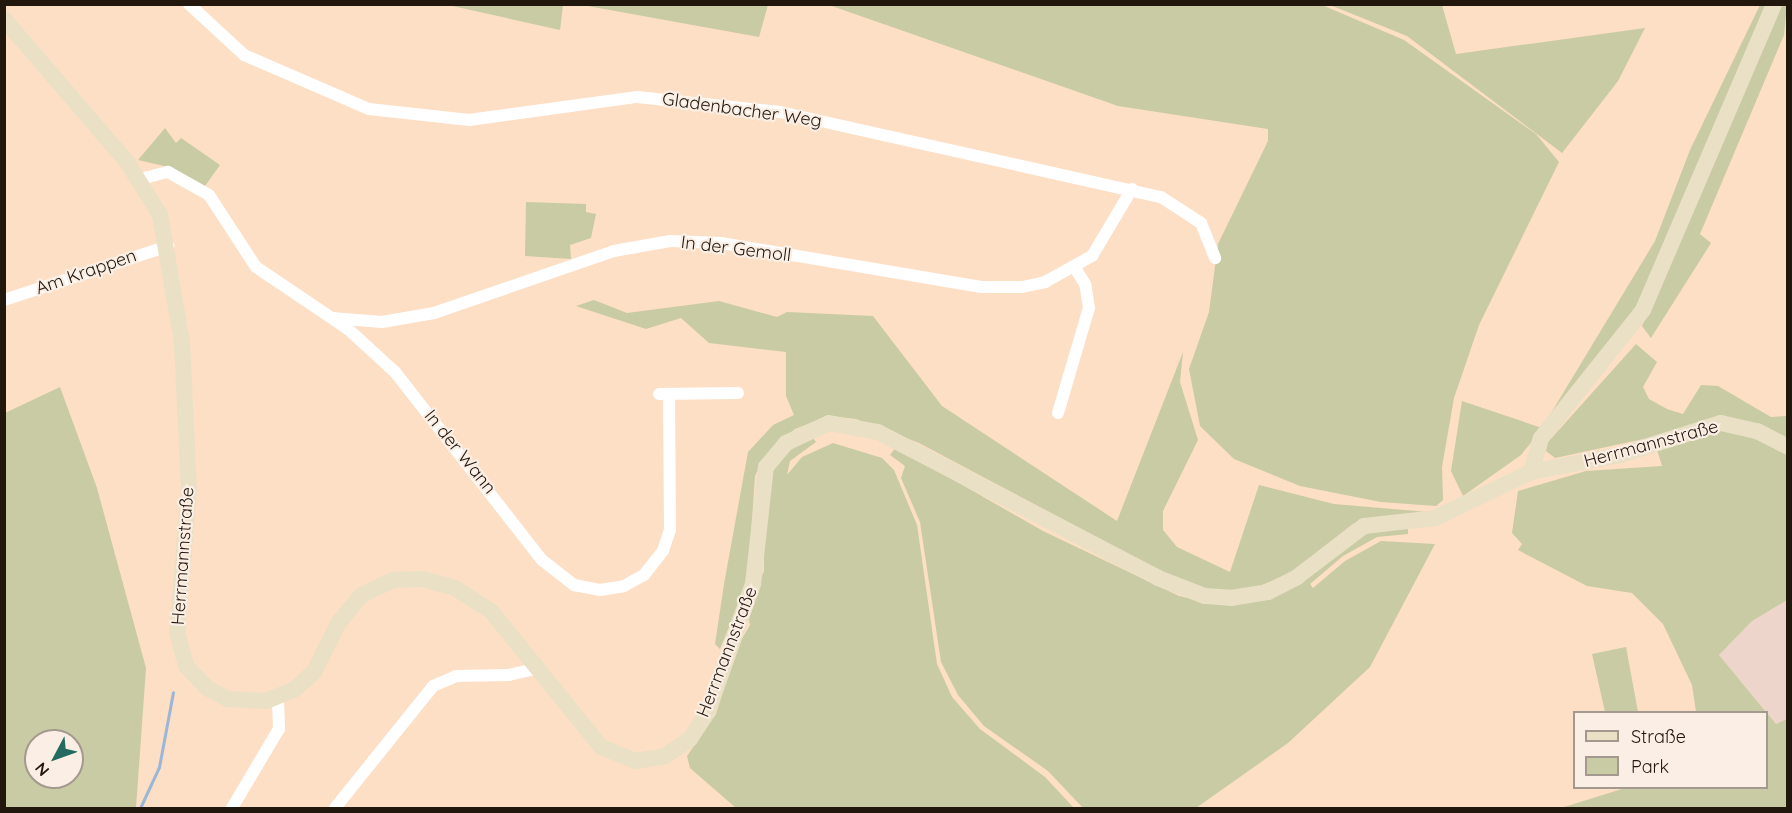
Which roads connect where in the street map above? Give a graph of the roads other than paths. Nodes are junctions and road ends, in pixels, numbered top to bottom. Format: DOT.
graph roads {
  1 [pos="189,4"];
  2 [pos="1774,4"];
  3 [pos="4,19"];
  4 [pos="141,179"];
  5 [pos="1132,189"];
  6 [pos="168,246"];
  7 [pos="1215,258"];
  8 [pos="1075,268"];
  9 [pos="4,300"];
  10 [pos="331,318"];
  11 [pos="738,393"];
  12 [pos="1058,413"];
  13 [pos="1788,447"];
  14 [pos="1531,472"];
  15 [pos="539,668"];
  16 [pos="278,698"];
  17 [pos="232,808"];
  18 [pos="335,808"];
  1 -- 5 [label="street, Gladenbacher Weg"];
  2 -- 14 [label="street"];
  3 -- 4 [label="street, Herrmannstraße"];
  4 -- 6 [label="street, Herrmannstraße"];
  4 -- 10 [label="street, In der Wann"];
  5 -- 7 [label="street, Gladenbacher Weg"];
  5 -- 8 [label="street, In der Gemoll"];
  6 -- 9 [label="street, Am Krappen"];
  6 -- 16 [label="street, Herrmannstraße"];
  8 -- 10 [label="street, In der Gemoll"];
  8 -- 12 [label="street"];
  10 -- 11 [label="street, In der Wann"];
  13 -- 14 [label="street, Herrmannstraße"];
  14 -- 15 [label="street, Herrmannstraße"];
  15 -- 16 [label="street, Herrmannstraße"];
  15 -- 18 [label="street"];
  16 -- 17 [label="street"];
}
